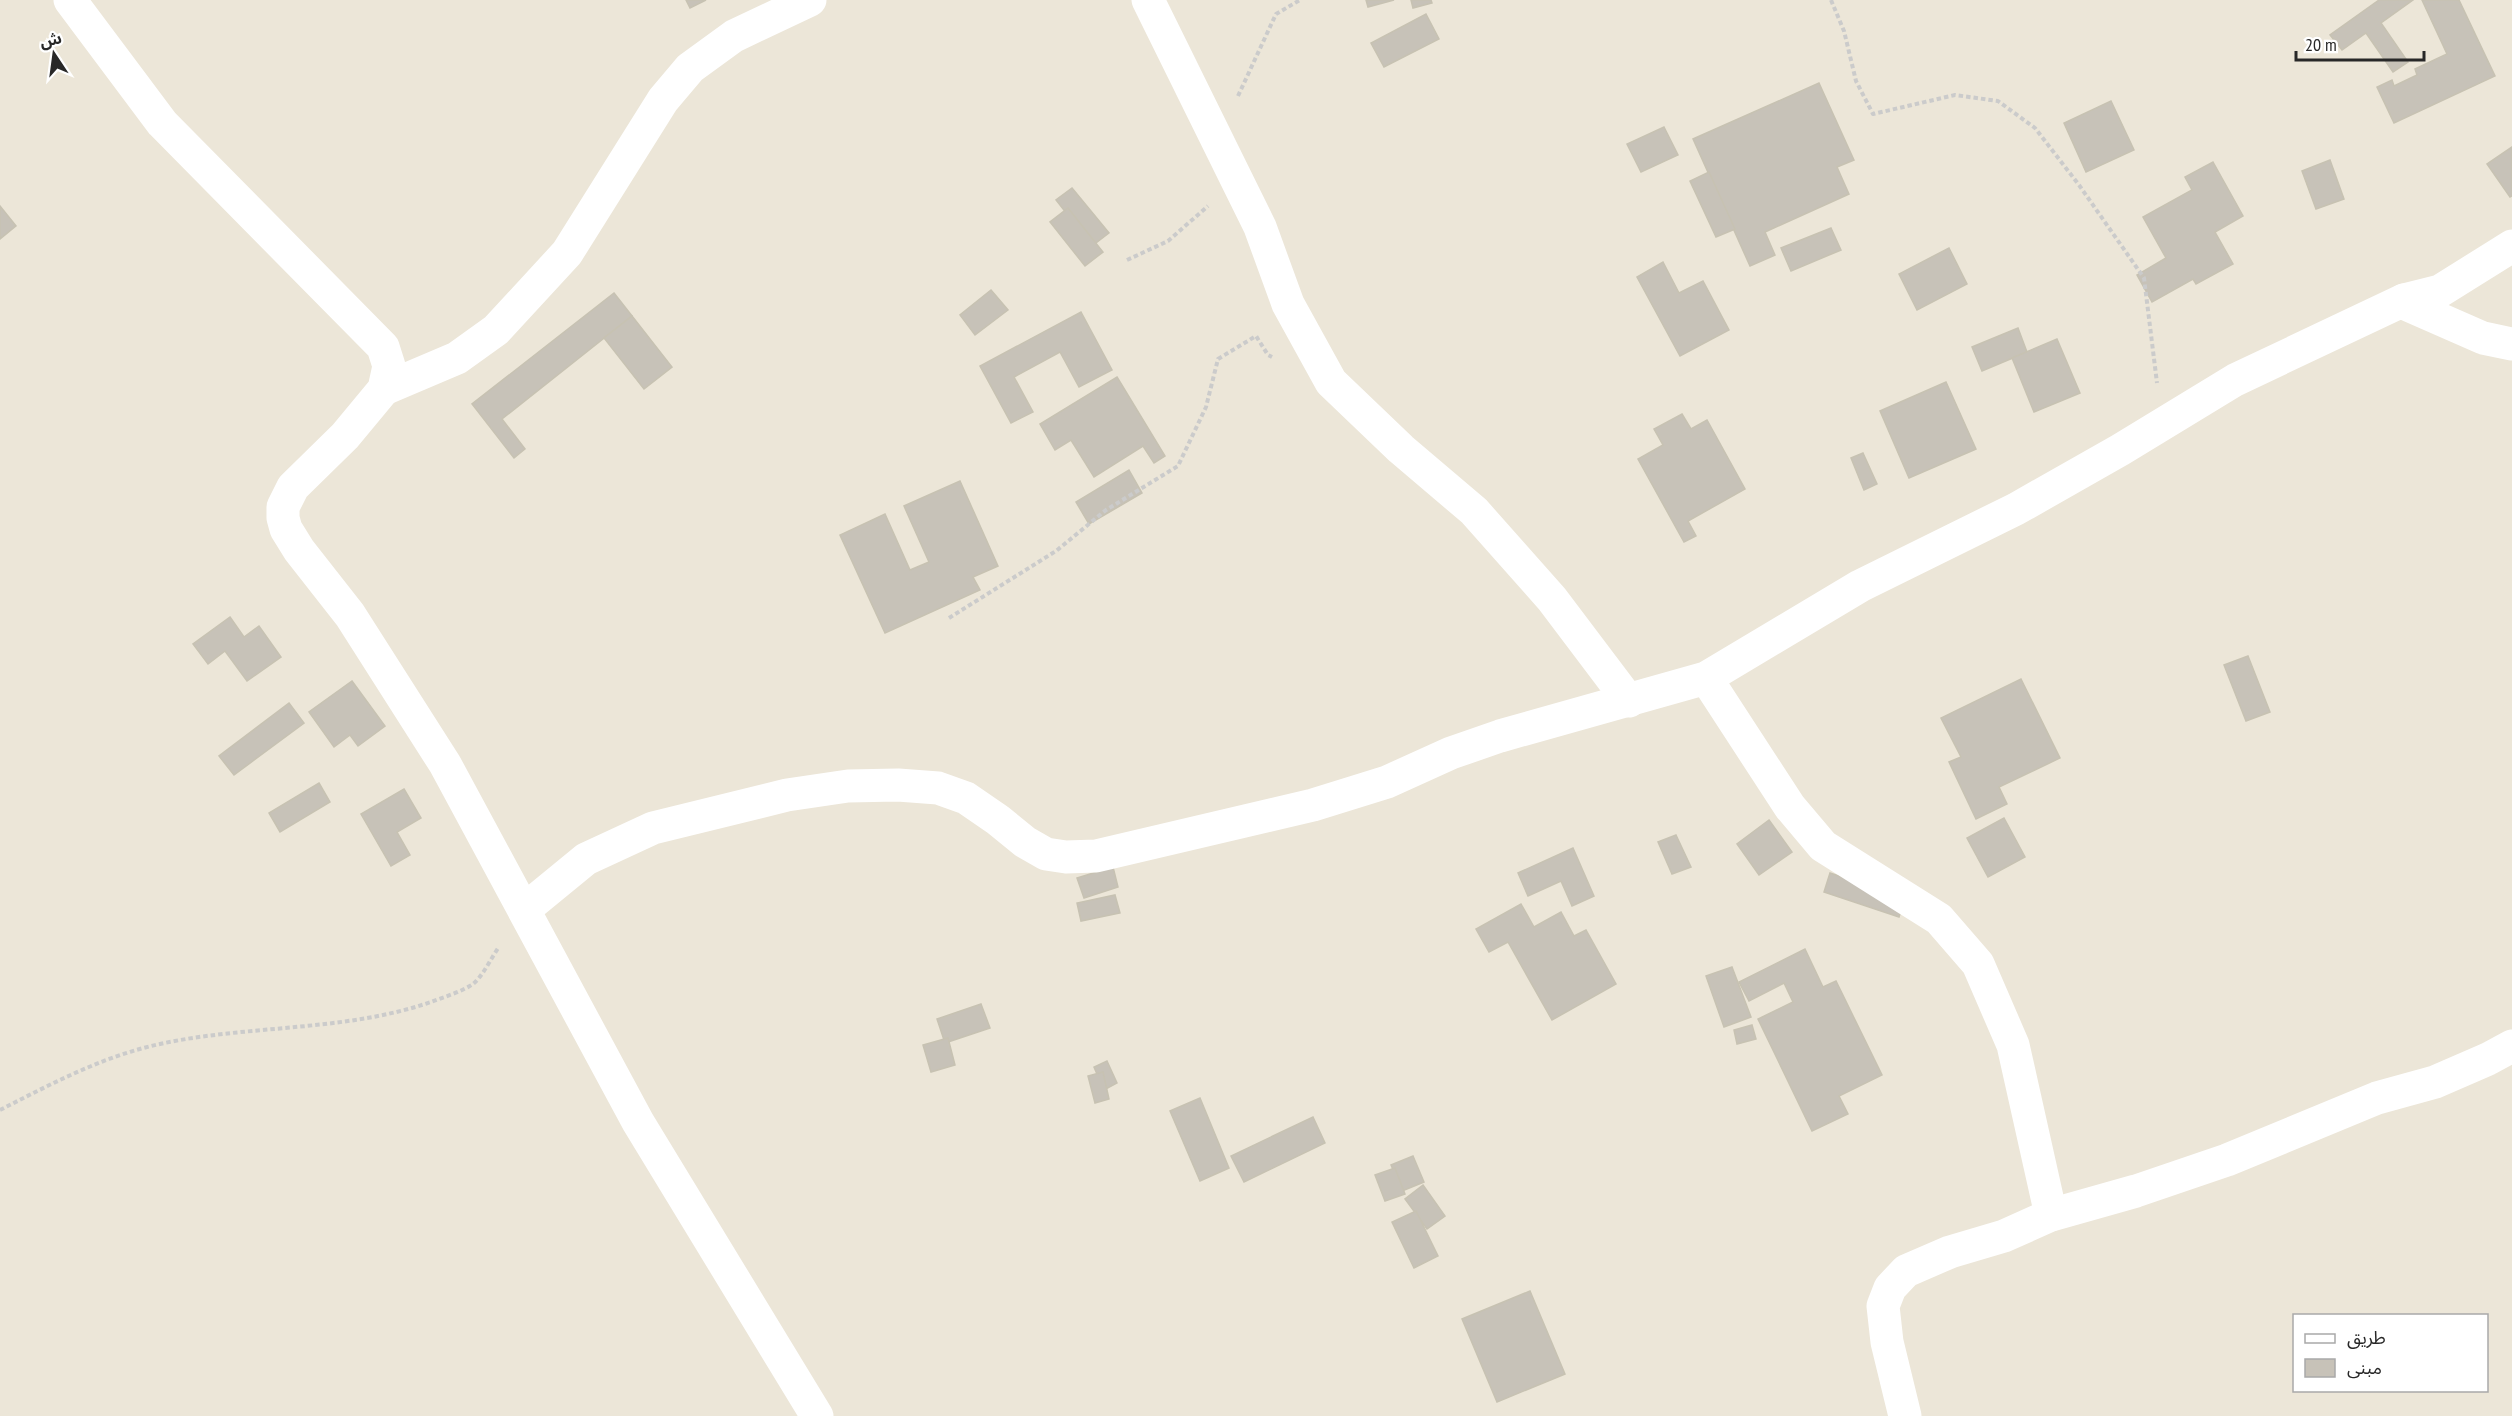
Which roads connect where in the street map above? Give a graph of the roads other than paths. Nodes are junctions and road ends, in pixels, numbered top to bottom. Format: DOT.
graph roads {
  1 [pos="70,0"];
  2 [pos="810,0"];
  3 [pos="1148,0"];
  4 [pos="2510,252"];
  5 [pos="2404,300"];
  6 [pos="2512,344"];
  7 [pos="384,389"];
  8 [pos="1706,678"];
  9 [pos="1629,701"];
  10 [pos="525,909"];
  11 [pos="2512,1046"];
  12 [pos="2051,1215"];
  13 [pos="817,1416"];
  14 [pos="1905,1416"];
  1 -- 7 [label="street"];
  2 -- 7 [label="street"];
  3 -- 9 [label="street"];
  4 -- 5 [label="street"];
  5 -- 6 [label="street"];
  5 -- 8 [label="street"];
  7 -- 10 [label="street"];
  8 -- 9 [label="street"];
  8 -- 12 [label="street"];
  9 -- 10 [label="street"];
  10 -- 13 [label="street"];
  11 -- 12 [label="street"];
  12 -- 14 [label="street"];
}
